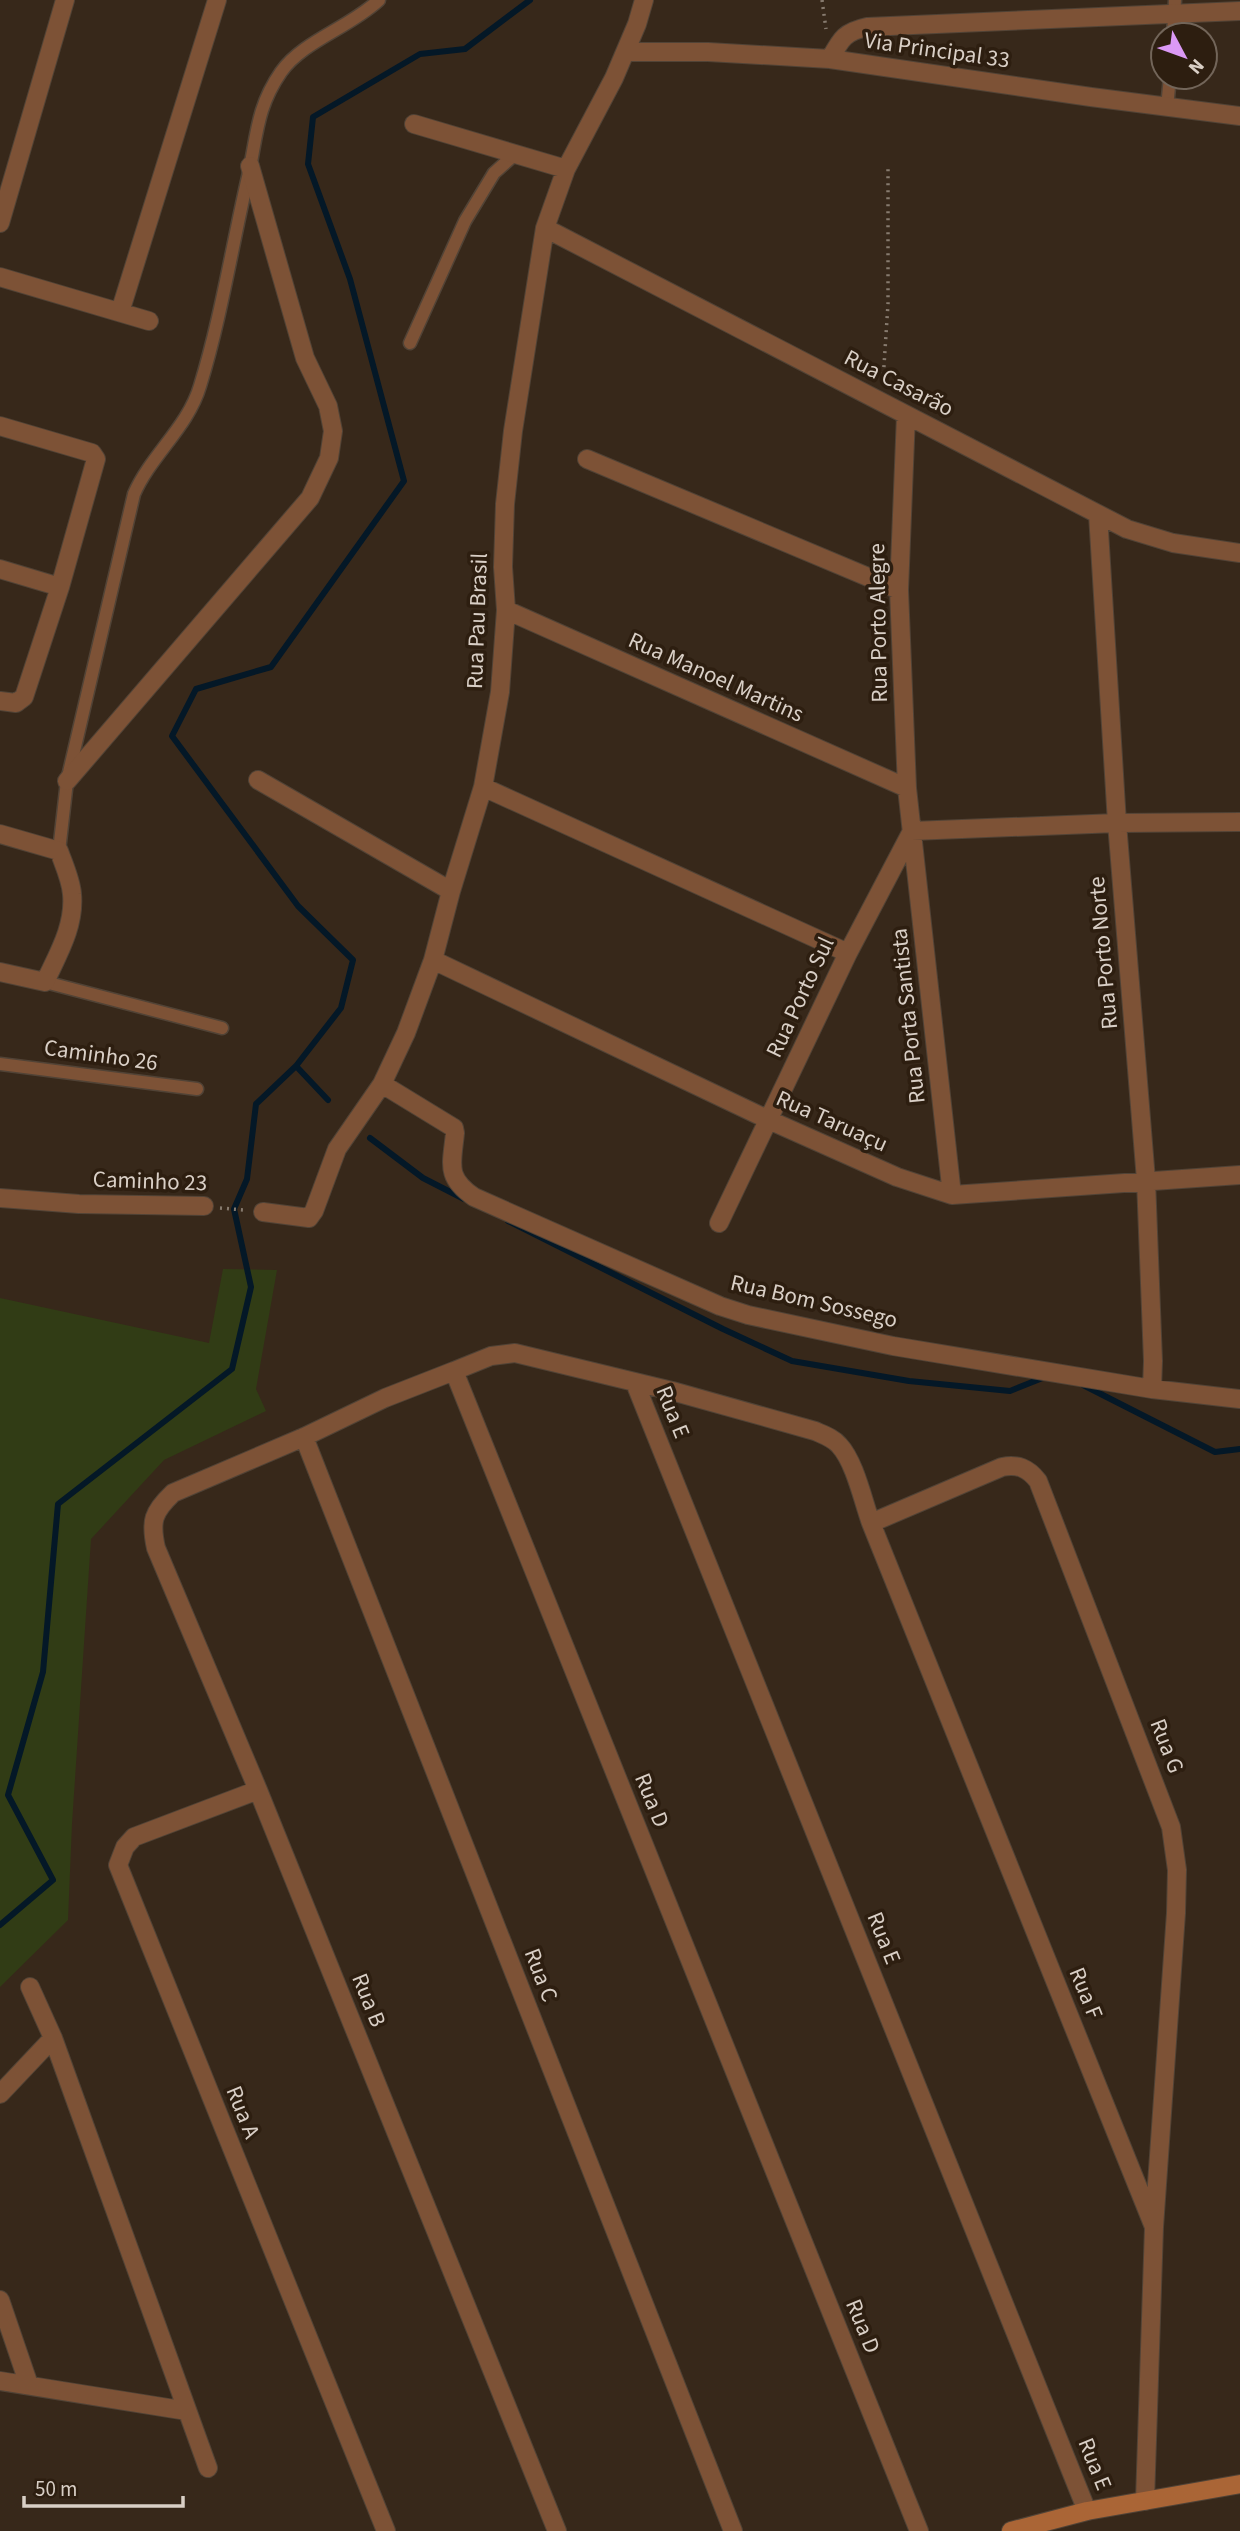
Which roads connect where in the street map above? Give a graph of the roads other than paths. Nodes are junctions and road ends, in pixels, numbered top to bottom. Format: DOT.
graph roads {
  1 [pos="65,0"];
  2 [pos="379,0"];
  3 [pos="644,0"];
  4 [pos="212,1"];
  5 [pos="1175,7"];
  6 [pos="1240,11"];
  7 [pos="625,52"];
  8 [pos="830,59"];
  9 [pos="1169,91"];
  10 [pos="1167,107"];
  11 [pos="1240,116"];
  12 [pos="414,124"];
  13 [pos="514,155"];
  14 [pos="250,166"];
  15 [pos="566,169"];
  16 [pos="0,223"];
  17 [pos="545,228"];
  18 [pos="0,276"];
  19 [pos="120,312"];
  20 [pos="149,321"];
  21 [pos="410,343"];
  22 [pos="906,415"];
  23 [pos="0,426"];
  24 [pos="587,459"];
  25 [pos="1098,514"];
  26 [pos="1240,553"];
  27 [pos="0,569"];
  28 [pos="60,587"];
  29 [pos="899,590"];
  30 [pos="506,610"];
  31 [pos="0,701"];
  32 [pos="258,780"];
  33 [pos="67,781"];
  34 [pos="483,787"];
  35 [pos="907,788"];
  36 [pos="1240,822"];
  37 [pos="1116,824"];
  38 [pos="912,831"];
  39 [pos="0,834"];
  40 [pos="59,851"];
  41 [pos="451,891"];
  42 [pos="848,953"];
  43 [pos="433,960"];
  44 [pos="0,972"];
  45 [pos="45,982"];
  46 [pos="222,1028"];
  47 [pos="0,1064"];
  48 [pos="382,1084"];
  49 [pos="197,1089"];
  50 [pos="769,1120"];
  51 [pos="1240,1175"];
  52 [pos="1146,1180"];
  53 [pos="952,1195"];
  54 [pos="0,1198"];
  55 [pos="204,1206"];
  56 [pos="263,1212"];
  57 [pos="719,1223"];
  58 [pos="454,1371"];
  59 [pos="635,1383"];
  60 [pos="1152,1389"];
  61 [pos="1240,1399"];
  62 [pos="304,1437"];
  63 [pos="871,1523"];
  64 [pos="258,1790"];
  65 [pos="30,1987"];
  66 [pos="53,2038"];
  67 [pos="0,2094"];
  68 [pos="1154,2227"];
  69 [pos="0,2300"];
  70 [pos="0,2381"];
  71 [pos="29,2385"];
  72 [pos="187,2411"];
  73 [pos="208,2468"];
  74 [pos="1240,2484"];
  75 [pos="1145,2501"];
  76 [pos="1087,2511"];
  77 [pos="386,2531"];
  78 [pos="557,2531"];
  79 [pos="733,2531"];
  80 [pos="919,2531"];
  81 [pos="1012,2531"];
  1 -- 16 [label="street"];
  2 -- 14 [label="lane"];
  3 -- 7 [label="street, Rua Pau Brasil"];
  4 -- 19 [label="street"];
  5 -- 6 [label="street"];
  5 -- 8 [label="street"];
  7 -- 8 [label="street, Via Principal 33"];
  7 -- 15 [label="street, Rua Pau Brasil"];
  8 -- 10 [label="street, Via Principal 33"];
  9 -- 10 [label="lane"];
  10 -- 11 [label="street, Via Principal 33"];
  12 -- 13 [label="street"];
  13 -- 15 [label="street"];
  13 -- 21 [label="lane"];
  14 -- 33 [label="lane"];
  14 -- 33 [label="street"];
  15 -- 17 [label="street, Rua Pau Brasil"];
  17 -- 22 [label="street, Rua Casarão"];
  17 -- 30 [label="street, Rua Pau Brasil"];
  18 -- 19 [label="street"];
  19 -- 20 [label="street"];
  22 -- 25 [label="street, Rua Casarão"];
  22 -- 29 [label="street, Rua Porto Alegre"];
  23 -- 28 [label="street"];
  24 -- 29 [label="street"];
  25 -- 26 [label="street, Rua Casarão"];
  25 -- 37 [label="street, Rua Porto Norte"];
  27 -- 28 [label="street"];
  28 -- 31 [label="street"];
  29 -- 35 [label="street, Rua Porto Alegre"];
  30 -- 34 [label="street, Rua Pau Brasil"];
  30 -- 35 [label="street, Rua Manoel Martins"];
  32 -- 41 [label="street"];
  33 -- 40 [label="lane"];
  34 -- 41 [label="street, Rua Pau Brasil"];
  34 -- 42 [label="street"];
  35 -- 38 [label="street, Rua Porto Alegre"];
  36 -- 37 [label="street"];
  37 -- 38 [label="street"];
  37 -- 52 [label="street, Rua Porto Norte"];
  38 -- 42 [label="street, Rua Porto Sul"];
  38 -- 53 [label="street, Rua Porta Santista"];
  39 -- 40 [label="street"];
  40 -- 45 [label="street"];
  41 -- 43 [label="street, Rua Pau Brasil"];
  42 -- 50 [label="street, Rua Porto Sul"];
  43 -- 48 [label="street, Rua Pau Brasil"];
  43 -- 50 [label="street, Rua Taruaçu"];
  44 -- 45 [label="street"];
  45 -- 46 [label="lane"];
  47 -- 49 [label="lane, Caminho 26"];
  48 -- 56 [label="street, Rua Pau Brasil"];
  48 -- 60 [label="street, Rua Bom Sossego"];
  50 -- 53 [label="street, Rua Taruaçu"];
  50 -- 57 [label="street, Rua Porto Sul"];
  51 -- 52 [label="street, Rua Taruaçu"];
  52 -- 53 [label="street, Rua Taruaçu"];
  52 -- 60 [label="street, Rua Porto Norte"];
  54 -- 55 [label="street, Caminho 23"];
  58 -- 59 [label="street"];
  58 -- 62 [label="street"];
  58 -- 80 [label="street, Rua D"];
  59 -- 63 [label="street"];
  59 -- 76 [label="street, Rua E"];
  60 -- 61 [label="street, Rua Bom Sossego"];
  62 -- 64 [label="street, Rua B"];
  62 -- 79 [label="street, Rua C"];
  63 -- 68 [label="street, Rua F"];
  63 -- 68 [label="street, Rua G"];
  64 -- 77 [label="street, Rua A"];
  64 -- 78 [label="street, Rua B"];
  65 -- 66 [label="street"];
  66 -- 67 [label="street"];
  66 -- 72 [label="street"];
  68 -- 75 [label="street, Rua F"];
  69 -- 71 [label="street"];
  70 -- 71 [label="street"];
  71 -- 72 [label="street"];
  72 -- 73 [label="street"];
  74 -- 75 [label="street"];
  75 -- 76 [label="street"];
  76 -- 81 [label="street"];
}
